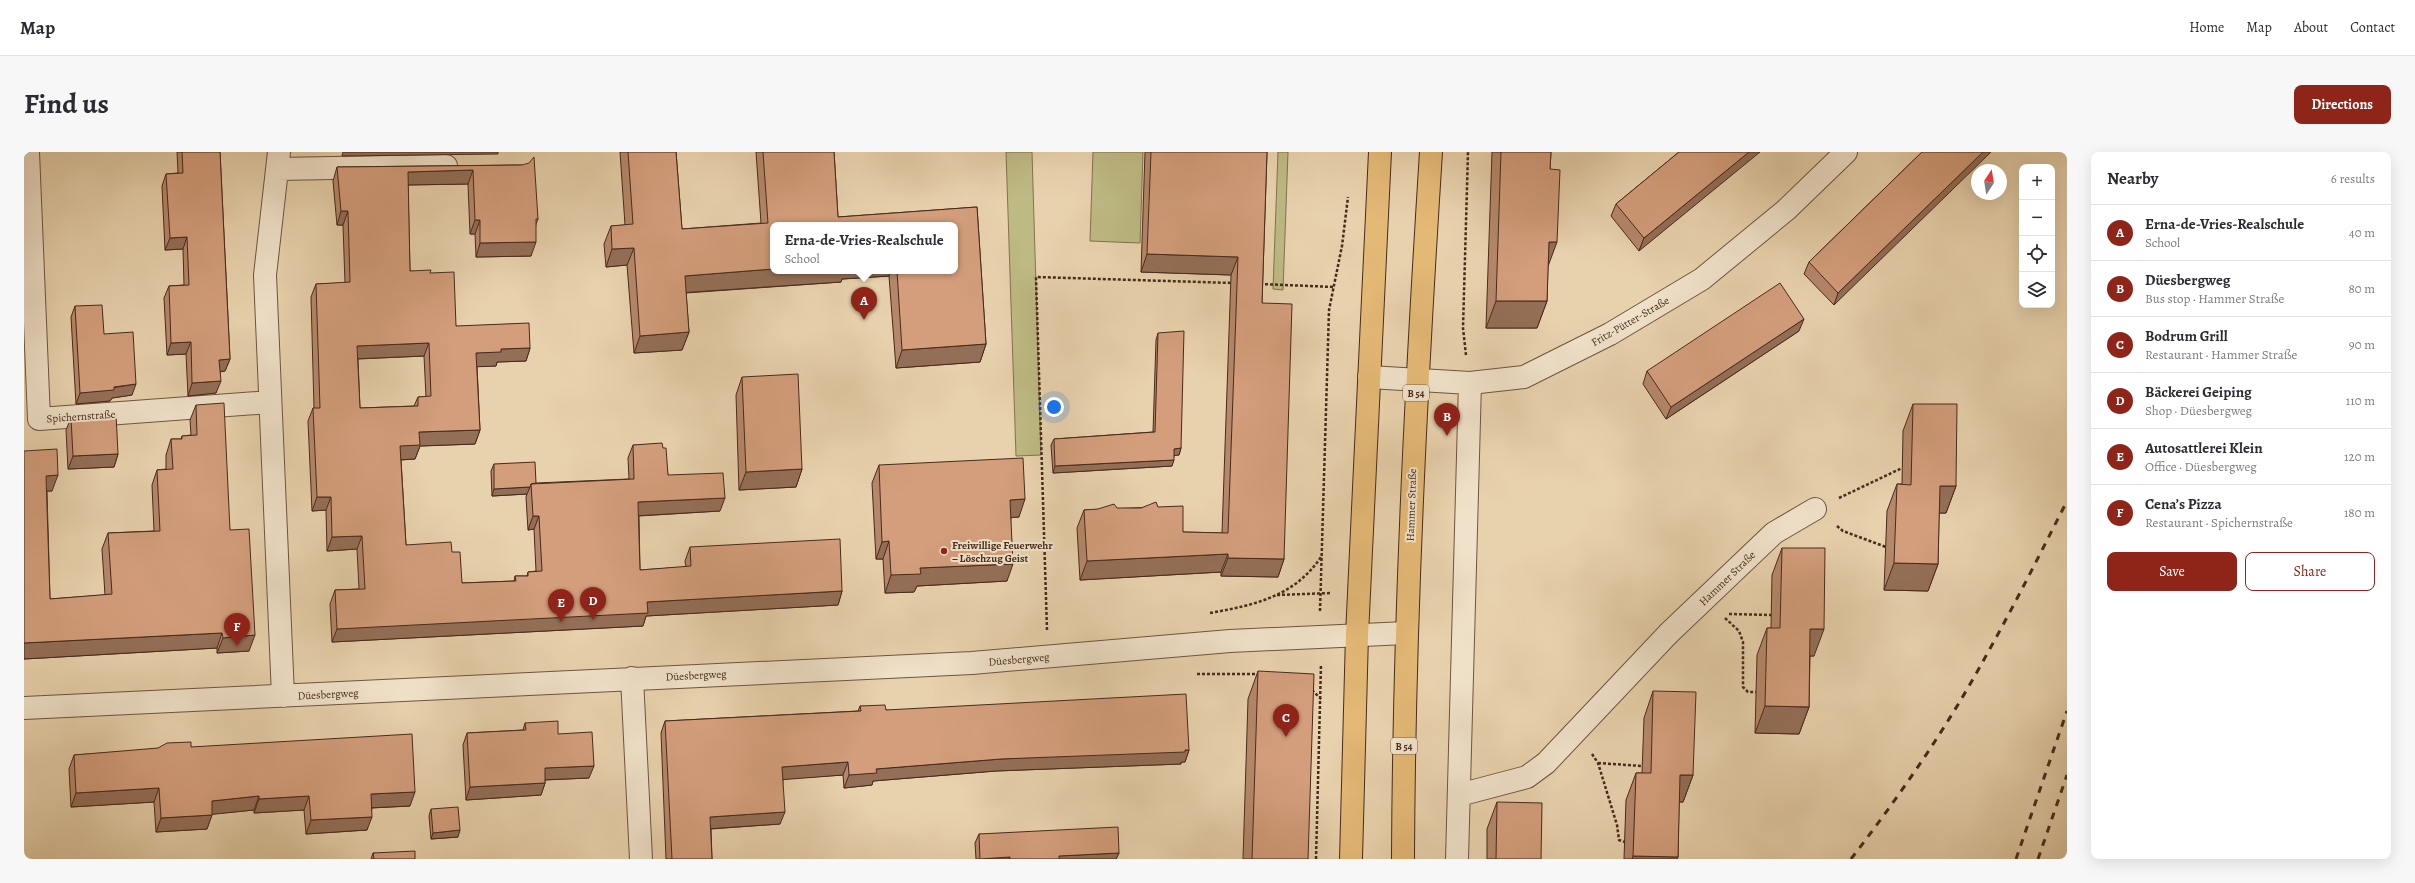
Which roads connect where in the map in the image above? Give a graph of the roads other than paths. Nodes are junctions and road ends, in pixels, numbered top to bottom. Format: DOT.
graph roads {
  1 [pos="28,152"];
  2 [pos="1380,152"];
  3 [pos="1431,152"];
  4 [pos="1846,152"];
  5 [pos="278,161"];
  6 [pos="469,166"];
  7 [pos="1369,377"];
  8 [pos="1417,380"];
  9 [pos="1470,383"];
  10 [pos="270,402"];
  11 [pos="1816,509"];
  12 [pos="1406,633"];
  13 [pos="1357,635"];
  14 [pos="632,678"];
  15 [pos="283,696"];
  16 [pos="24,708"];
  17 [pos="1459,795"];
  18 [pos="641,859"];
  19 [pos="1351,859"];
  20 [pos="1403,859"];
  21 [pos="1457,859"];
  1 -- 10 [label="street, Spichernstraße"];
  2 -- 7 [label="main road"];
  3 -- 8 [label="main road, Hammer Straße / B 54"];
  4 -- 9 [label="street, Fritz-Pütter-Straße"];
  5 -- 6 [label="street"];
  5 -- 10 [label="street"];
  7 -- 8 [label="street, Fritz-Pütter-Straße"];
  7 -- 13 [label="main road"];
  8 -- 9 [label="street, Fritz-Pütter-Straße"];
  8 -- 12 [label="main road, Hammer Straße / B 54"];
  9 -- 17 [label="street"];
  10 -- 15 [label="street"];
  11 -- 17 [label="street, Hammer Straße"];
  12 -- 13 [label="street, Düesbergweg"];
  12 -- 20 [label="main road, Hammer Straße / B 54"];
  13 -- 14 [label="street, Düesbergweg"];
  13 -- 19 [label="main road"];
  14 -- 15 [label="street, Düesbergweg"];
  14 -- 18 [label="street"];
  15 -- 16 [label="street, Düesbergweg"];
  17 -- 21 [label="street"];
}
